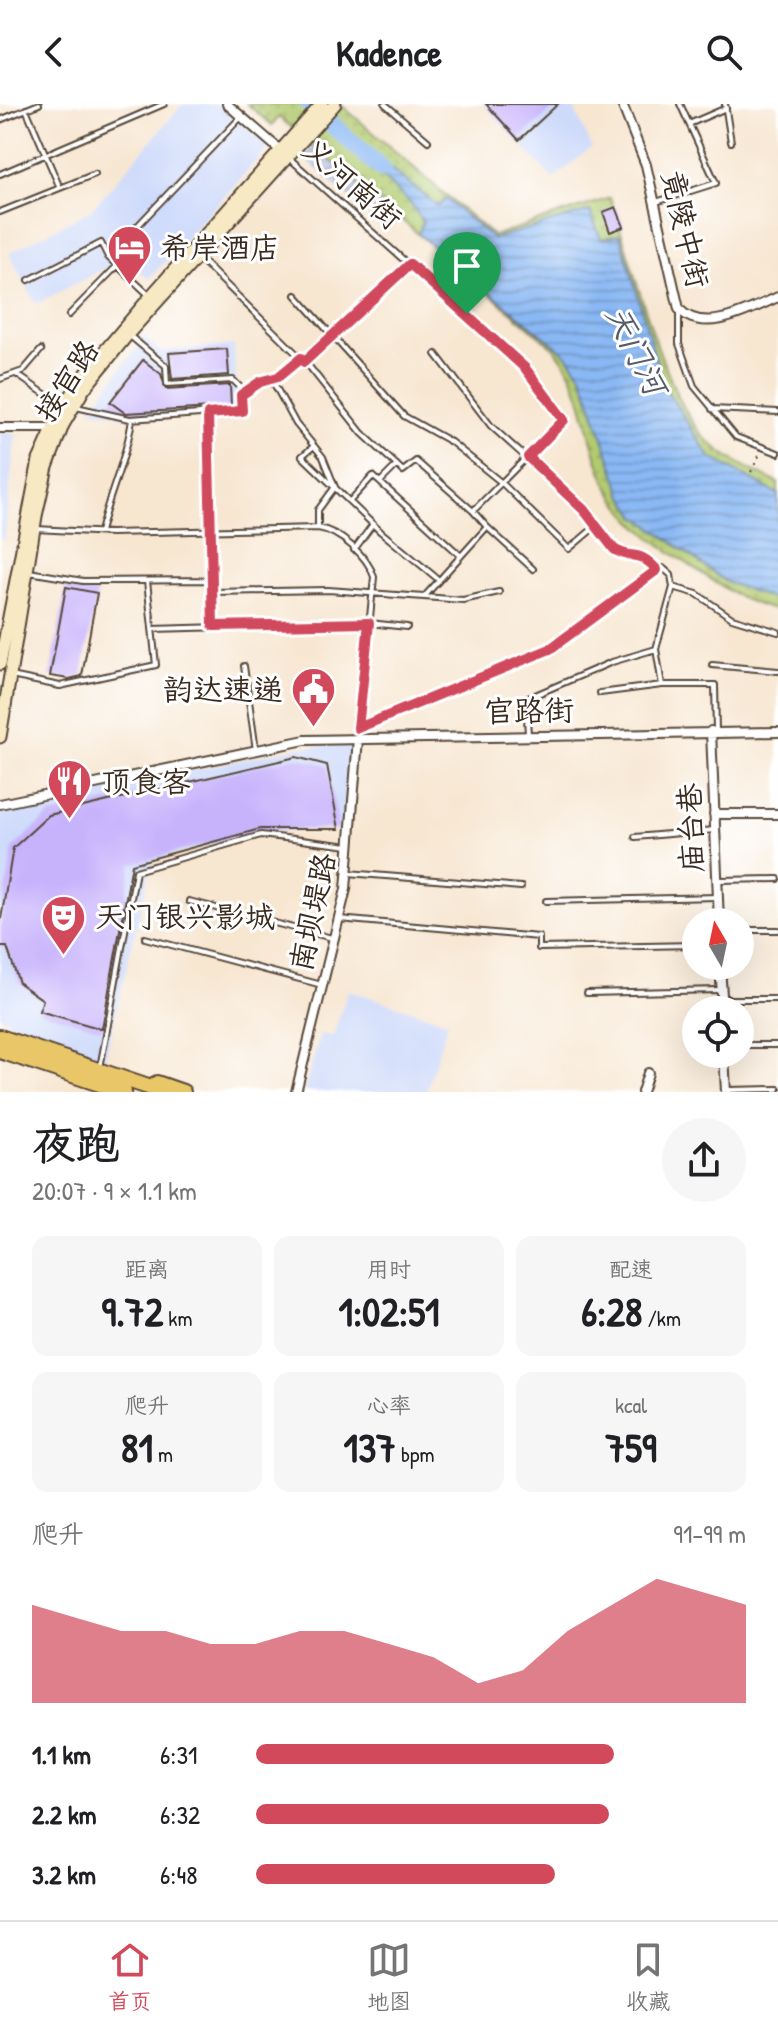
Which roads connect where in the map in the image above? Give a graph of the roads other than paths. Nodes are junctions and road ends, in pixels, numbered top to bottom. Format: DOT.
graph roads {
  1 [pos="39,104"];
  2 [pos="164,104"];
  3 [pos="227,104"];
  4 [pos="322,104"];
  5 [pos="335,104"];
  6 [pos="385,104"];
  7 [pos="622,104"];
  8 [pos="680,104"];
  9 [pos="726,106"];
  10 [pos="26,109"];
  11 [pos="242,117"];
  12 [pos="0,120"];
  13 [pos="689,124"];
  14 [pos="428,141"];
  15 [pos="731,142"];
  16 [pos="283,153"];
  17 [pos="45,155"];
  18 [pos="0,174"];
  19 [pos="95,174"];
  20 [pos="60,188"];
  21 [pos="655,202"];
  22 [pos="0,212"];
  23 [pos="197,256"];
  24 [pos="108,257"];
  25 [pos="410,264"];
  26 [pos="117,266"];
  27 [pos="29,280"];
  28 [pos="296,295"];
  29 [pos="151,296"];
  30 [pos="777,300"];
  31 [pos="679,309"];
  32 [pos="69,315"];
  33 [pos="128,334"];
  34 [pos="333,335"];
  35 [pos="41,350"];
  36 [pos="436,354"];
  37 [pos="302,360"];
  38 [pos="16,374"];
  39 [pos="0,379"];
  40 [pos="272,380"];
  41 [pos="241,395"];
  42 [pos="68,406"];
  43 [pos="712,409"];
  44 [pos="778,412"];
  45 [pos="208,414"];
  46 [pos="132,419"];
  47 [pos="0,428"];
  48 [pos="51,428"];
  49 [pos="314,446"];
  50 [pos="778,453"];
  51 [pos="528,457"];
  52 [pos="397,465"];
  53 [pos="380,482"];
  54 [pos="502,483"];
  55 [pos="335,487"];
  56 [pos="350,501"];
  57 [pos="473,511"];
  58 [pos="373,524"];
  59 [pos="596,526"];
  60 [pos="487,527"];
  61 [pos="33,528"];
  62 [pos="318,528"];
  63 [pos="211,531"];
  64 [pos="100,532"];
  65 [pos="354,550"];
  66 [pos="461,556"];
  67 [pos="533,569"];
  68 [pos="657,570"];
  69 [pos="26,572"];
  70 [pos="212,580"];
  71 [pos="439,580"];
  72 [pos="147,581"];
  73 [pos="673,587"];
  74 [pos="212,592"];
  75 [pos="373,592"];
  76 [pos="499,592"];
  77 [pos="424,597"];
  78 [pos="369,623"];
  79 [pos="213,626"];
  80 [pos="407,627"];
  81 [pos="152,629"];
  82 [pos="778,632"];
  83 [pos="656,649"];
  84 [pos="0,664"];
  85 [pos="712,665"];
  86 [pos="244,666"];
  87 [pos="778,671"];
  88 [pos="10,676"];
  89 [pos="662,685"];
  90 [pos="600,693"];
  91 [pos="713,731"];
  92 [pos="778,732"];
  93 [pos="358,733"];
  94 [pos="528,735"];
  95 [pos="0,737"];
  96 [pos="256,750"];
  97 [pos="0,804"];
  98 [pos="714,814"];
  99 [pos="778,814"];
  100 [pos="715,830"];
  101 [pos="635,837"];
  102 [pos="351,846"];
  103 [pos="348,873"];
  104 [pos="778,879"];
  105 [pos="717,880"];
  106 [pos="521,887"];
  107 [pos="718,897"];
  108 [pos="189,901"];
  109 [pos="546,901"];
  110 [pos="718,908"];
  111 [pos="339,919"];
  112 [pos="754,930"];
  113 [pos="778,930"];
  114 [pos="145,938"];
  115 [pos="334,938"];
  116 [pos="682,945"];
  117 [pos="721,980"];
  118 [pos="322,985"];
  119 [pos="587,993"];
  120 [pos="722,994"];
  121 [pos="778,999"];
  122 [pos="0,1037"];
  123 [pos="754,1045"];
  124 [pos="778,1045"];
  125 [pos="0,1051"];
  126 [pos="725,1068"];
  127 [pos="648,1073"];
  128 [pos="98,1077"];
  129 [pos="778,1089"];
  130 [pos="726,1091"];
  131 [pos="111,1092"];
  132 [pos="124,1092"];
  133 [pos="163,1092"];
  134 [pos="183,1092"];
  135 [pos="296,1092"];
  136 [pos="642,1092"];
  1 -- 10 [label="lane"];
  2 -- 17 [label="lane"];
  3 -- 11 [label="street"];
  4 -- 16 [label="main road"];
  5 -- 16 [label="main road"];
  6 -- 14 [label="lane"];
  7 -- 21 [label="street, 竟陵中街"];
  8 -- 13 [label="lane"];
  9 -- 13 [label="lane"];
  9 -- 15 [label="lane"];
  10 -- 12 [label="lane"];
  10 -- 17 [label="lane"];
  11 -- 16 [label="street"];
  11 -- 24 [label="lane"];
  13 -- 21 [label="lane"];
  16 -- 23 [label="main road, 接官路"];
  16 -- 25 [label="lane, 义河南街"];
  16 -- 29 [label="main road, 接官路"];
  17 -- 18 [label="lane"];
  17 -- 20 [label="lane"];
  19 -- 20 [label="lane"];
  20 -- 22 [label="lane"];
  21 -- 31 [label="street, 竟陵中街"];
  23 -- 33 [label="main road, 接官路"];
  23 -- 37 [label="lane"];
  24 -- 26 [label="lane"];
  24 -- 27 [label="lane"];
  25 -- 34 [label="lane"];
  25 -- 51 [label="lane, 义河南街"];
  26 -- 29 [label="lane"];
  26 -- 32 [label="lane"];
  28 -- 34 [label="lane"];
  29 -- 42 [label="main road, 接官路"];
  30 -- 31 [label="street, 竟陵中街"];
  31 -- 43 [label="lane"];
  33 -- 41 [label="lane"];
  33 -- 42 [label="main road, 接官路"];
  34 -- 37 [label="lane"];
  34 -- 54 [label="lane"];
  35 -- 38 [label="lane"];
  36 -- 51 [label="lane"];
  37 -- 40 [label="lane"];
  37 -- 52 [label="lane"];
  38 -- 39 [label="lane"];
  38 -- 42 [label="lane"];
  40 -- 41 [label="lane"];
  40 -- 49 [label="lane"];
  41 -- 45 [label="lane"];
  42 -- 46 [label="lane"];
  42 -- 48 [label="main road, 接官路"];
  42 -- 61 [label="main road, 接官路"];
  43 -- 44 [label="lane"];
  43 -- 50 [label="lane"];
  45 -- 46 [label="lane"];
  45 -- 63 [label="lane"];
  46 -- 64 [label="lane"];
  47 -- 48 [label="street"];
  48 -- 84 [label="main road, 接官路"];
  49 -- 55 [label="lane"];
  49 -- 55 [label="lane"];
  51 -- 54 [label="lane"];
  51 -- 59 [label="lane"];
  52 -- 53 [label="lane"];
  52 -- 57 [label="lane"];
  53 -- 56 [label="lane"];
  53 -- 66 [label="lane"];
  54 -- 57 [label="lane"];
  54 -- 59 [label="lane"];
  55 -- 56 [label="lane"];
  55 -- 62 [label="lane"];
  56 -- 58 [label="lane"];
  57 -- 60 [label="lane"];
  58 -- 65 [label="lane"];
  58 -- 71 [label="lane"];
  59 -- 68 [label="lane"];
  60 -- 66 [label="lane"];
  60 -- 67 [label="lane"];
  61 -- 64 [label="lane"];
  61 -- 69 [label="main road, 接官路"];
  62 -- 63 [label="lane"];
  62 -- 65 [label="lane"];
  63 -- 64 [label="lane"];
  63 -- 70 [label="lane"];
  65 -- 75 [label="lane"];
  66 -- 71 [label="lane"];
  68 -- 73 [label="lane"];
  68 -- 93 [label="lane"];
  69 -- 72 [label="lane"];
  69 -- 88 [label="main road, 接官路"];
  70 -- 72 [label="lane"];
  70 -- 74 [label="lane"];
  71 -- 77 [label="lane"];
  72 -- 81 [label="lane"];
  73 -- 82 [label="lane"];
  73 -- 83 [label="lane"];
  74 -- 75 [label="lane"];
  74 -- 79 [label="lane"];
  75 -- 77 [label="lane"];
  75 -- 78 [label="lane"];
  76 -- 77 [label="lane"];
  78 -- 79 [label="lane"];
  78 -- 80 [label="lane"];
  78 -- 93 [label="lane"];
  79 -- 81 [label="lane"];
  81 -- 88 [label="lane"];
  83 -- 89 [label="lane"];
  83 -- 94 [label="lane"];
  85 -- 87 [label="lane"];
  86 -- 96 [label="lane"];
  88 -- 95 [label="main road, 接官路"];
  89 -- 90 [label="lane"];
  89 -- 91 [label="lane"];
  91 -- 92 [label="street, 官路街"];
  91 -- 94 [label="street, 官路街"];
  91 -- 98 [label="street, 庙台巷"];
  93 -- 94 [label="street, 官路街"];
  93 -- 96 [label="street, 官路街"];
  93 -- 102 [label="street, 南坝堤路"];
  96 -- 97 [label="street, 官路街"];
  98 -- 99 [label="street"];
  98 -- 100 [label="street, 庙台巷"];
  100 -- 101 [label="lane"];
  100 -- 105 [label="street, 庙台巷"];
  102 -- 103 [label="street, 南坝堤路"];
  102 -- 128 [label="lane"];
  103 -- 106 [label="lane"];
  103 -- 111 [label="street, 南坝堤路"];
  104 -- 105 [label="lane"];
  105 -- 107 [label="street, 庙台巷"];
  107 -- 109 [label="lane"];
  107 -- 110 [label="street, 庙台巷"];
  108 -- 115 [label="lane"];
  111 -- 115 [label="street, 南坝堤路"];
  111 -- 116 [label="lane"];
  112 -- 113 [label="lane"];
  114 -- 118 [label="lane"];
  115 -- 118 [label="street, 南坝堤路"];
  117 -- 120 [label="street"];
  118 -- 135 [label="street, 南坝堤路"];
  119 -- 120 [label="lane"];
  120 -- 121 [label="lane"];
  122 -- 128 [label="highway"];
  123 -- 124 [label="lane"];
  125 -- 128 [label="highway"];
  126 -- 130 [label="street"];
  127 -- 136 [label="street"];
  128 -- 131 [label="highway"];
  128 -- 132 [label="highway"];
  128 -- 133 [label="highway"];
  128 -- 134 [label="highway"];
  129 -- 130 [label="lane"];
}
